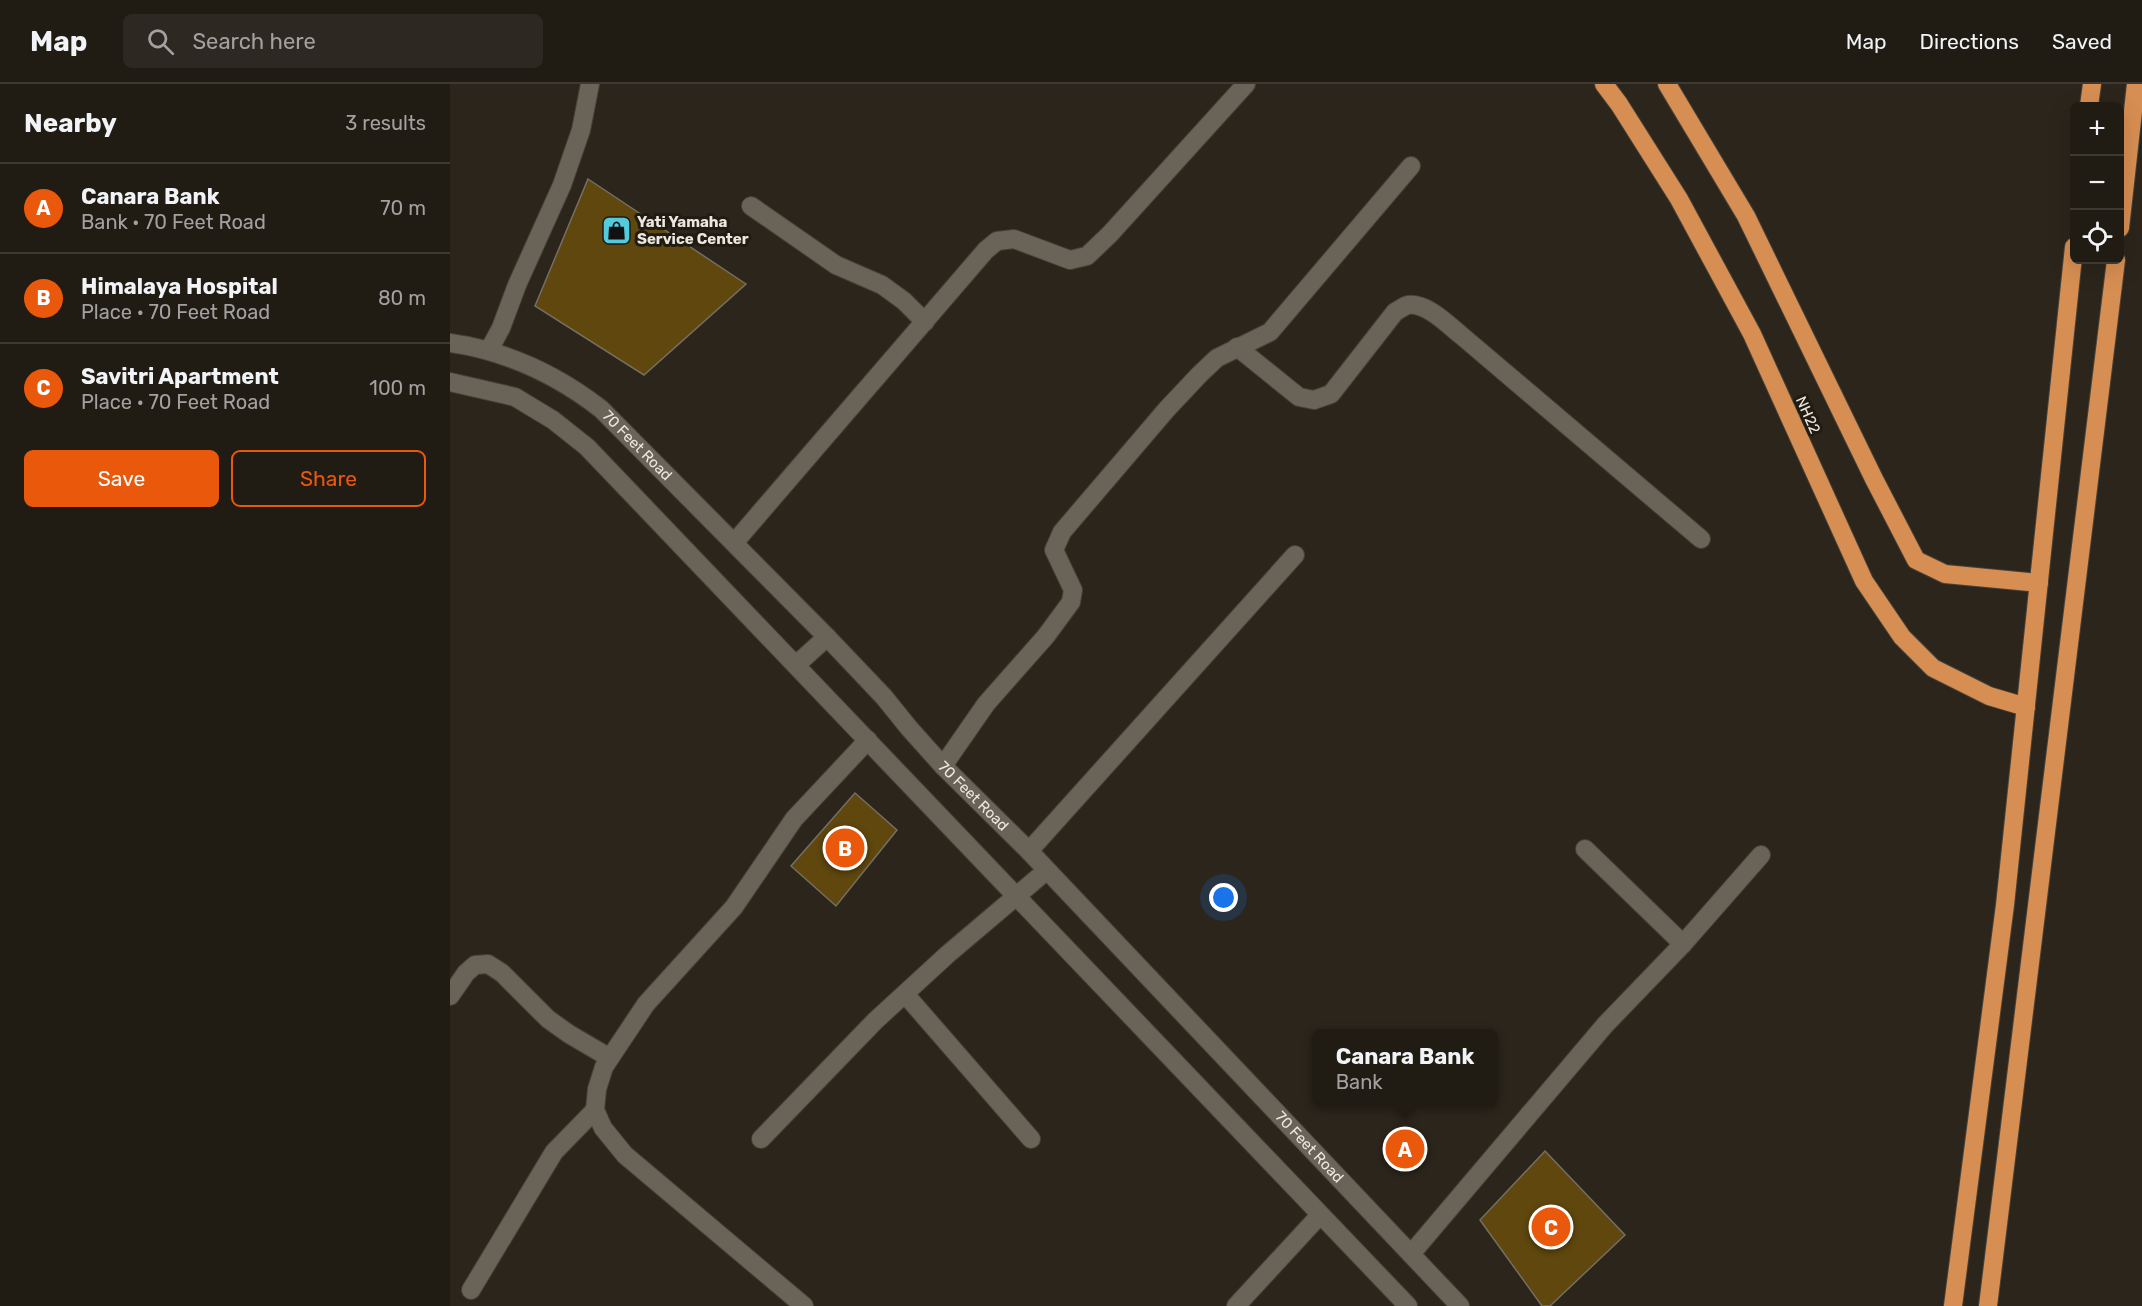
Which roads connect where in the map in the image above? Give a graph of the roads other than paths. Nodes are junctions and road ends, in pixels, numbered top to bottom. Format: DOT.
graph roads {
  1 [pos="590,84"];
  2 [pos="1246,84"];
  3 [pos="1604,84"];
  4 [pos="1667,84"];
  5 [pos="2092,84"];
  6 [pos="2136,84"];
  7 [pos="2090,102"];
  8 [pos="1411,166"];
  9 [pos="751,206"];
  10 [pos="2122,210"];
  11 [pos="2072,264"];
  12 [pos="2116,264"];
  13 [pos="925,322"];
  14 [pos="450,343"];
  15 [pos="1237,347"];
  16 [pos="489,350"];
  17 [pos="450,382"];
  18 [pos="1701,539"];
  19 [pos="734,543"];
  20 [pos="1295,555"];
  21 [pos="2039,583"];
  22 [pos="827,637"];
  23 [pos="796,665"];
  24 [pos="2026,707"];
  25 [pos="868,740"];
  26 [pos="943,766"];
  27 [pos="1585,849"];
  28 [pos="1029,851"];
  29 [pos="1761,855"];
  30 [pos="1046,871"];
  31 [pos="1018,896"];
  32 [pos="1683,944"];
  33 [pos="905,994"];
  34 [pos="450,996"];
  35 [pos="610,1058"];
  36 [pos="595,1110"];
  37 [pos="761,1139"];
  38 [pos="1031,1139"];
  39 [pos="1320,1215"];
  40 [pos="1411,1254"];
  41 [pos="471,1290"];
  42 [pos="804,1306"];
  43 [pos="1236,1306"];
  44 [pos="1408,1306"];
  45 [pos="1460,1306"];
  46 [pos="1953,1306"];
  47 [pos="1988,1306"];
  1 -- 16 [label="street"];
  2 -- 13 [label="street"];
  3 -- 24 [label="highway, NH22"];
  4 -- 21 [label="highway, NH22"];
  5 -- 7 [label="highway"];
  6 -- 10 [label="highway"];
  8 -- 15 [label="street"];
  9 -- 13 [label="street"];
  11 -- 21 [label="highway"];
  12 -- 47 [label="highway"];
  13 -- 19 [label="street"];
  14 -- 16 [label="street, 70 Feet Road"];
  15 -- 18 [label="street"];
  15 -- 26 [label="street"];
  16 -- 19 [label="street, 70 Feet Road"];
  17 -- 23 [label="street"];
  19 -- 22 [label="street, 70 Feet Road"];
  20 -- 28 [label="street"];
  21 -- 24 [label="highway"];
  22 -- 23 [label="street"];
  22 -- 26 [label="street, 70 Feet Road"];
  23 -- 25 [label="street"];
  24 -- 46 [label="highway"];
  25 -- 31 [label="street"];
  25 -- 35 [label="street"];
  26 -- 28 [label="street, 70 Feet Road"];
  27 -- 32 [label="street"];
  28 -- 30 [label="street, 70 Feet Road"];
  29 -- 32 [label="street"];
  30 -- 31 [label="street"];
  30 -- 40 [label="street, 70 Feet Road"];
  31 -- 33 [label="street"];
  31 -- 39 [label="street"];
  32 -- 40 [label="street"];
  33 -- 37 [label="street"];
  33 -- 38 [label="street"];
  34 -- 35 [label="street"];
  35 -- 36 [label="street"];
  36 -- 41 [label="street"];
  36 -- 42 [label="street"];
  39 -- 43 [label="street"];
  39 -- 44 [label="street"];
  40 -- 45 [label="street, 70 Feet Road"];
}
